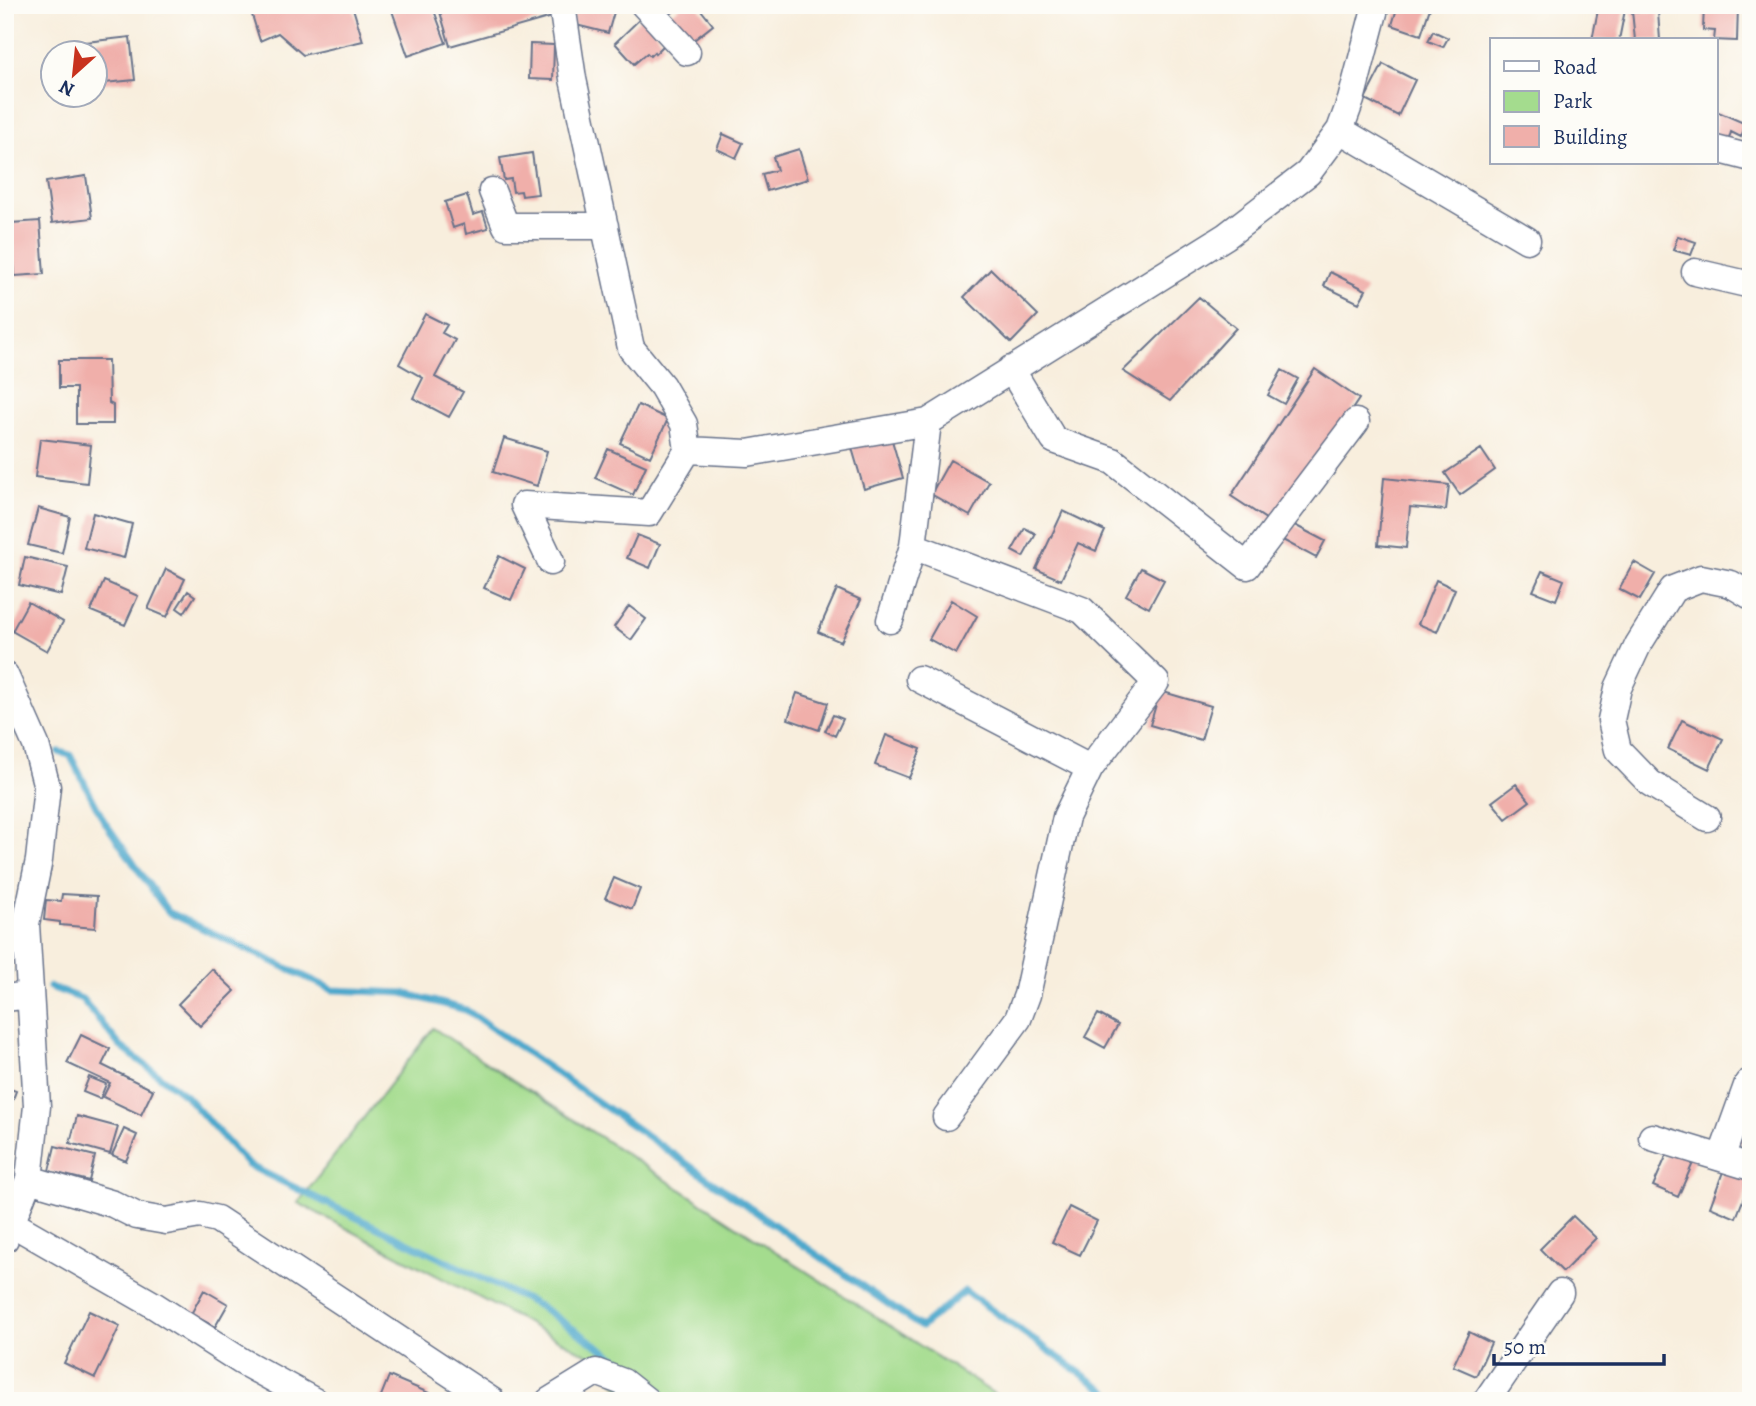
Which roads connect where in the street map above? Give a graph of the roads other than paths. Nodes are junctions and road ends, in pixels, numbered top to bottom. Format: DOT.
graph roads {
  1 [pos="562,5"];
  2 [pos="1376,5"];
  3 [pos="646,6"];
  4 [pos="687,51"];
  5 [pos="1340,130"];
  6 [pos="1718,150"];
  7 [pos="1751,158"];
  8 [pos="492,191"];
  9 [pos="605,226"];
  10 [pos="1527,240"];
  11 [pos="1695,272"];
  12 [pos="1751,285"];
  13 [pos="1011,369"];
  14 [pos="928,422"];
  15 [pos="1356,422"];
  16 [pos="688,450"];
  17 [pos="914,546"];
  18 [pos="551,562"];
  19 [pos="1751,596"];
  20 [pos="890,620"];
  21 [pos="5,675"];
  22 [pos="919,679"];
  23 [pos="1090,768"];
  24 [pos="1707,818"];
  25 [pos="18,997"];
  26 [pos="1751,1084"];
  27 [pos="946,1117"];
  28 [pos="1651,1137"];
  29 [pos="1721,1158"];
  30 [pos="1751,1167"];
  31 [pos="29,1179"];
  32 [pos="9,1231"];
  33 [pos="1560,1293"];
  34 [pos="314,1401"];
  35 [pos="492,1401"];
  36 [pos="549,1401"];
  37 [pos="647,1401"];
  38 [pos="1486,1401"];
  1 -- 9 [label="street"];
  2 -- 5 [label="street"];
  3 -- 4 [label="street"];
  5 -- 10 [label="street"];
  5 -- 13 [label="street"];
  6 -- 7 [label="street"];
  8 -- 9 [label="street"];
  9 -- 16 [label="street"];
  11 -- 12 [label="street"];
  13 -- 14 [label="street"];
  13 -- 15 [label="street"];
  14 -- 16 [label="street"];
  14 -- 17 [label="street"];
  16 -- 18 [label="street"];
  17 -- 20 [label="street"];
  17 -- 23 [label="street"];
  19 -- 24 [label="street"];
  21 -- 25 [label="street"];
  22 -- 23 [label="street"];
  23 -- 27 [label="street"];
  25 -- 31 [label="street"];
  26 -- 29 [label="street"];
  28 -- 29 [label="street"];
  29 -- 30 [label="street"];
  31 -- 32 [label="street"];
  31 -- 35 [label="street"];
  32 -- 34 [label="street"];
  33 -- 38 [label="street"];
  36 -- 37 [label="street"];
}
